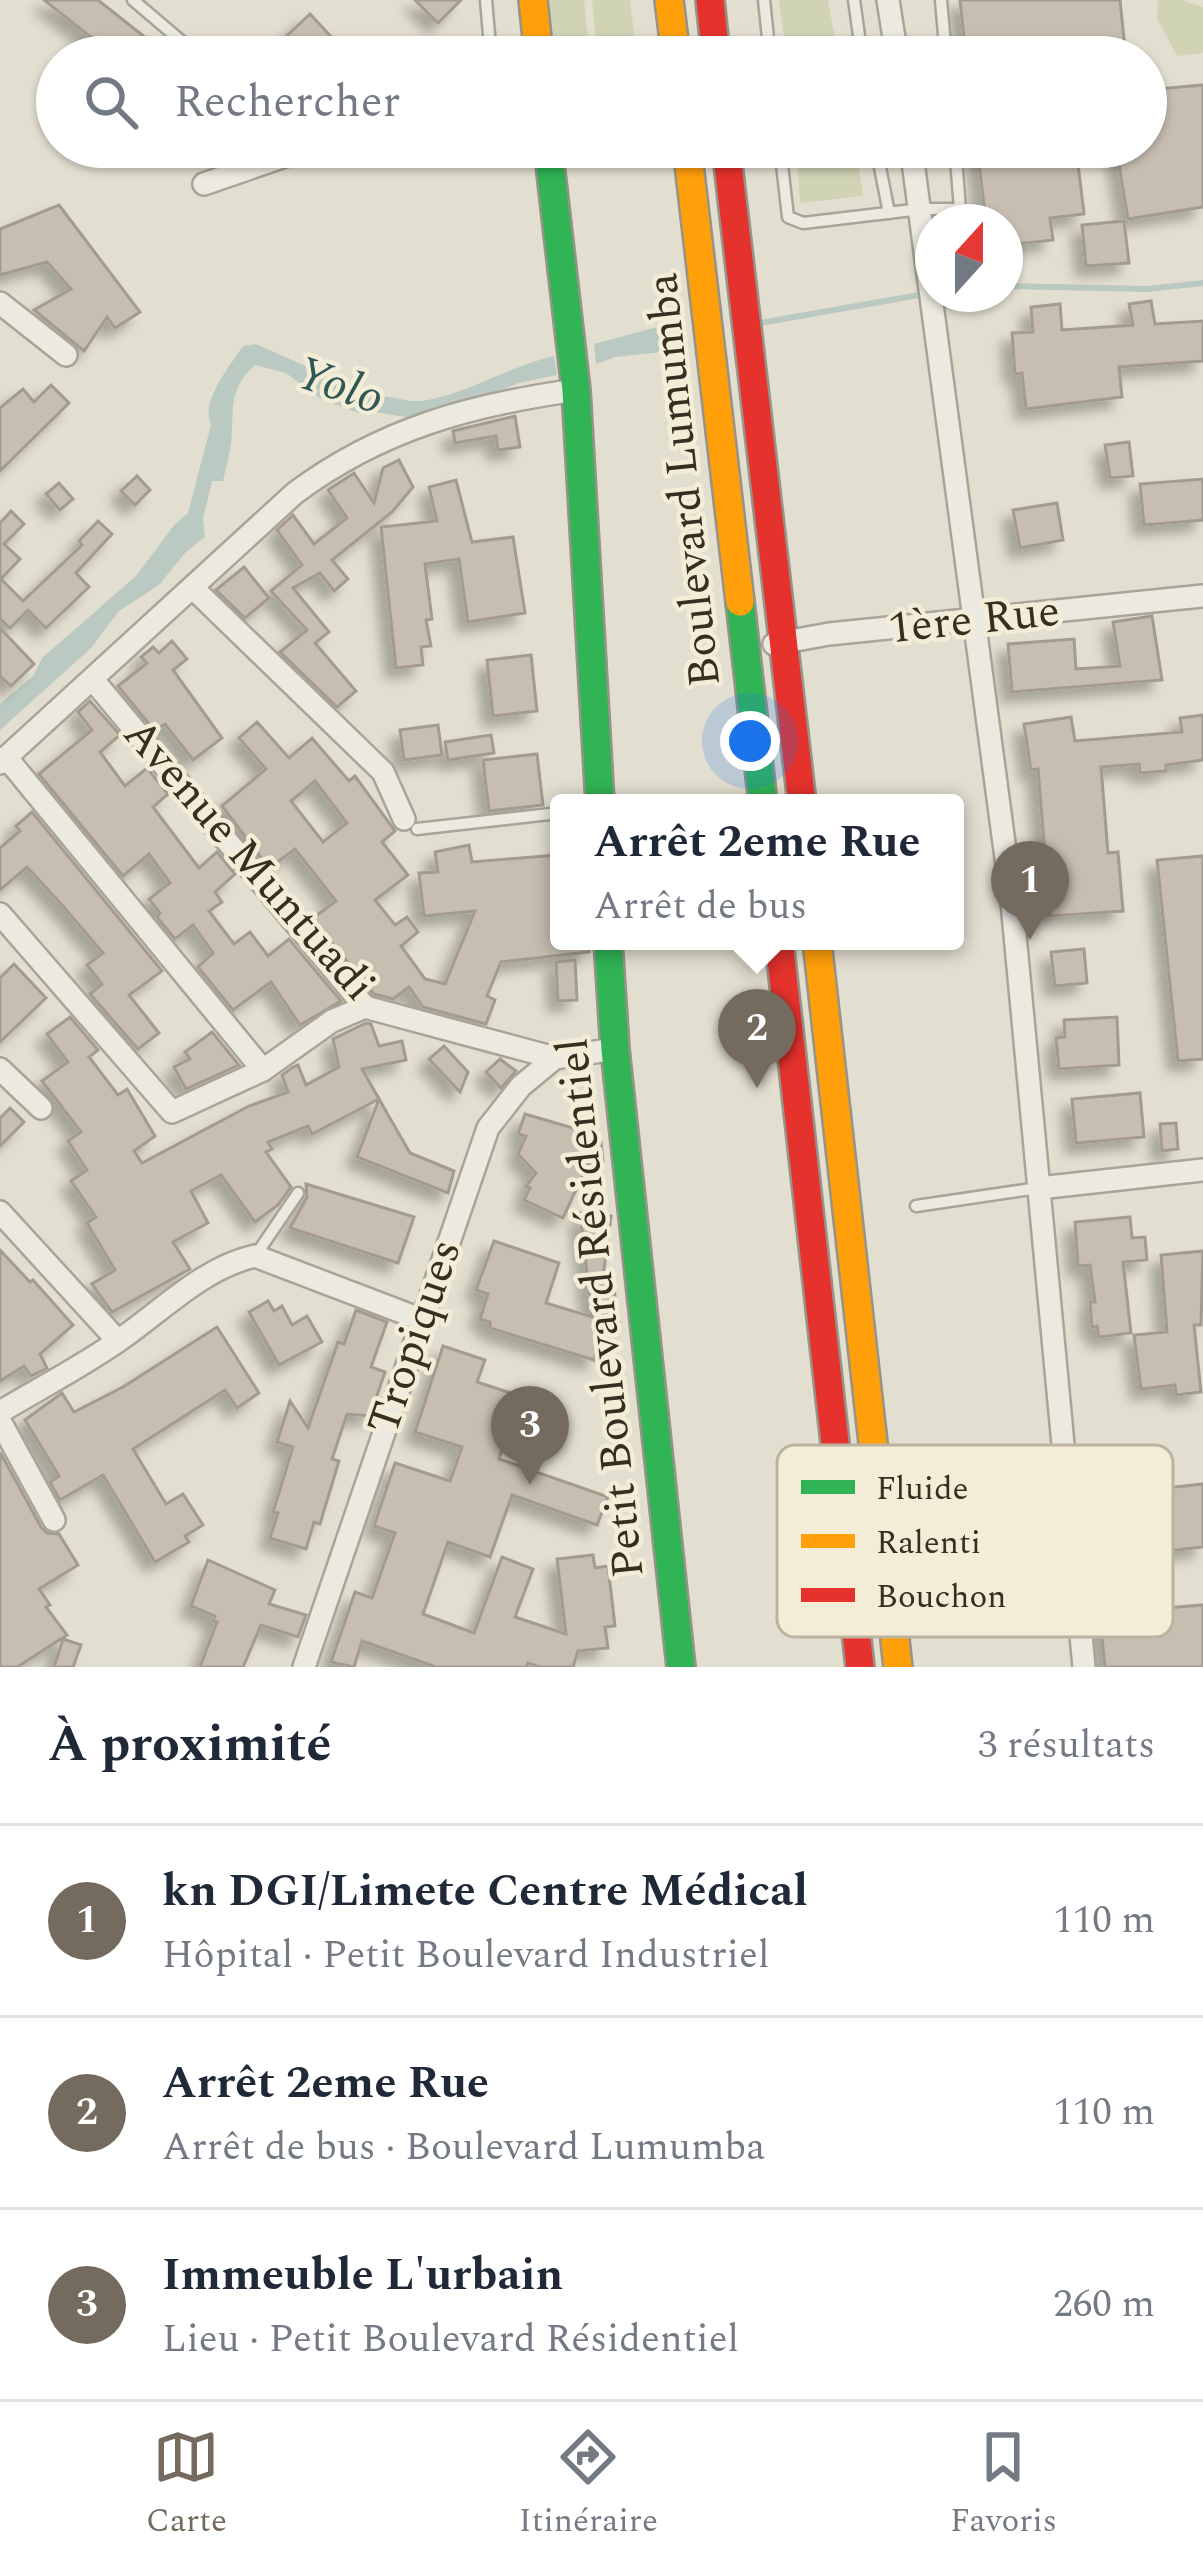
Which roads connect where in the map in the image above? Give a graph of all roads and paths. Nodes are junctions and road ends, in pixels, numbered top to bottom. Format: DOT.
graph roads {
  1 [pos="133,0"];
  2 [pos="486,0"];
  3 [pos="533,0"];
  4 [pos="669,0"];
  5 [pos="710,0"];
  6 [pos="764,0"];
  7 [pos="854,0"];
  8 [pos="888,0"];
  9 [pos="941,0"];
  10 [pos="175,36"];
  11 [pos="489,36"];
  12 [pos="537,36"];
  13 [pos="673,36"];
  14 [pos="714,36"];
  15 [pos="768,36"];
  16 [pos="859,36"];
  17 [pos="894,36"];
  18 [pos="944,36"];
  19 [pos="250,168"];
  20 [pos="550,168"];
  21 [pos="690,168"];
  22 [pos="728,168"];
  23 [pos="782,168"];
  24 [pos="880,168"];
  25 [pos="914,168"];
  26 [pos="956,168"];
  27 [pos="204,184"];
  28 [pos="920,204"];
  29 [pos="959,204"];
  30 [pos="889,213"];
  31 [pos="915,216"];
  32 [pos="0,302"];
  33 [pos="935,312"];
  34 [pos="66,355"];
  35 [pos="575,384"];
  36 [pos="194,589"];
  37 [pos="1203,596"];
  38 [pos="972,621"];
  39 [pos="784,642"];
  40 [pos="747,650"];
  41 [pos="94,681"];
  42 [pos="3,760"];
  43 [pos="599,794"];
  44 [pos="762,794"];
  45 [pos="801,794"];
  46 [pos="550,814"];
  47 [pos="410,824"];
  48 [pos="0,914"];
  49 [pos="609,950"];
  50 [pos="780,950"];
  51 [pos="818,950"];
  52 [pos="364,1007"];
  53 [pos="615,1049"];
  54 [pos="555,1058"];
  55 [pos="0,1069"];
  56 [pos="262,1070"];
  57 [pos="41,1108"];
  58 [pos="1203,1170"];
  59 [pos="1039,1188"];
  60 [pos="298,1193"];
  61 [pos="916,1206"];
  62 [pos="0,1212"];
  63 [pos="255,1256"];
  64 [pos="420,1319"];
  65 [pos="118,1341"];
  66 [pos="0,1416"];
  67 [pos="835,1445"];
  68 [pos="873,1445"];
  69 [pos="1063,1445"];
  70 [pos="54,1520"];
  71 [pos="857,1637"];
  72 [pos="895,1637"];
  73 [pos="1081,1637"];
  74 [pos="304,1667"];
  75 [pos="681,1667"];
  76 [pos="860,1667"];
  77 [pos="898,1667"];
  78 [pos="1084,1667"];
  1 -- 10 [label="lane"];
  2 -- 11 [label="lane"];
  3 -- 12 [label="main road"];
  4 -- 13 [label="main road"];
  5 -- 14 [label="main road"];
  6 -- 15 [label="lane"];
  7 -- 16 [label="lane"];
  8 -- 17 [label="street"];
  9 -- 18 [label="lane"];
  19 -- 27 [label="street"];
  20 -- 35 [label="main road"];
  21 -- 40 [label="main road, Boulevard Lumumba"];
  22 -- 39 [label="main road, Boulevard Lumumba"];
  23 -- 30 [label="lane"];
  24 -- 30 [label="lane"];
  25 -- 28 [label="street"];
  26 -- 29 [label="lane"];
  30 -- 31 [label="lane"];
  32 -- 34 [label="street"];
  33 -- 38 [label="street"];
  35 -- 36 [label="street"];
  35 -- 43 [label="main road"];
  36 -- 41 [label="street"];
  36 -- 47 [label="street"];
  37 -- 38 [label="street, 1ère Rue"];
  38 -- 39 [label="street, 1ère Rue"];
  38 -- 59 [label="street"];
  39 -- 40 [label="street, 1ère Rue"];
  39 -- 45 [label="main road, Boulevard Lumumba"];
  40 -- 44 [label="main road, Boulevard Lumumba"];
  41 -- 42 [label="street"];
  41 -- 52 [label="street, Avenue Muntuadi"];
  42 -- 56 [label="street"];
  46 -- 47 [label="lane"];
  48 -- 56 [label="street"];
  49 -- 53 [label="main road, Petit Boulevard Résidentiel"];
  50 -- 67 [label="main road"];
  51 -- 68 [label="main road"];
  52 -- 54 [label="street, Avenue Muntuadi"];
  52 -- 56 [label="street"];
  53 -- 54 [label="street"];
  53 -- 75 [label="main road, Petit Boulevard Résidentiel"];
  54 -- 64 [label="street, Tropiques"];
  55 -- 57 [label="street"];
  58 -- 59 [label="street"];
  59 -- 61 [label="lane"];
  59 -- 69 [label="street"];
  60 -- 63 [label="lane"];
  62 -- 65 [label="street"];
  63 -- 64 [label="street"];
  63 -- 65 [label="street"];
  64 -- 74 [label="street, Tropiques"];
  65 -- 66 [label="street"];
  66 -- 70 [label="street"];
  71 -- 76 [label="main road"];
  72 -- 77 [label="main road"];
  73 -- 78 [label="street"];
}
